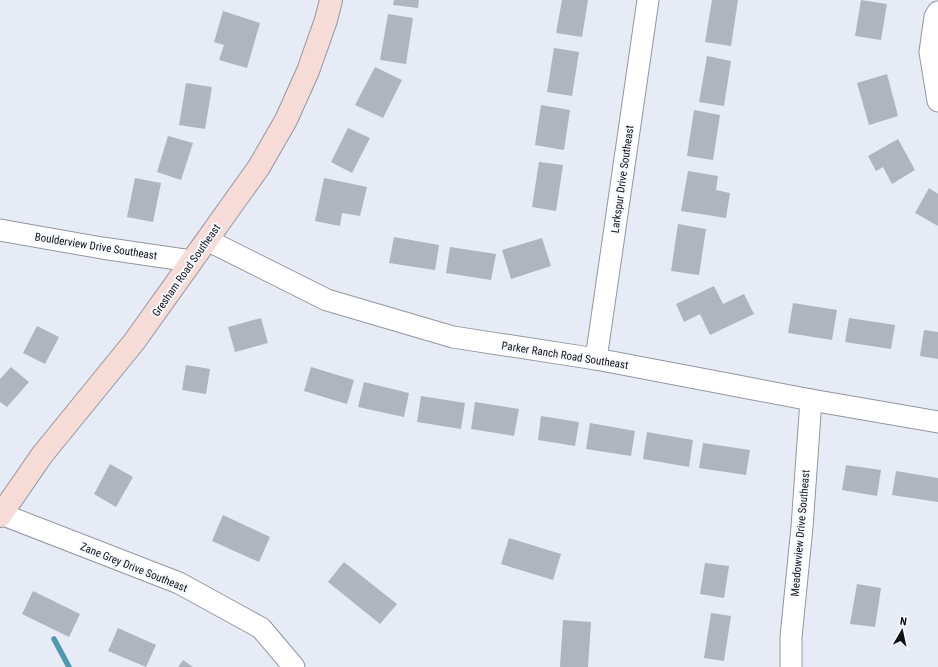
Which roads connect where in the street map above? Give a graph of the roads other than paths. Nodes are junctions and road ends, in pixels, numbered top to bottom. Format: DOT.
graph roads {
  1 [pos="331,0"];
  2 [pos="648,0"];
  3 [pos="938,12"];
  4 [pos="938,101"];
  5 [pos="0,230"];
  6 [pos="207,240"];
  7 [pos="191,261"];
  8 [pos="596,359"];
  9 [pos="811,400"];
  10 [pos="938,422"];
  11 [pos="0,515"];
  12 [pos="294,667"];
  13 [pos="791,667"];
  1 -- 6 [label="street, Gresham Road Southeast"];
  2 -- 8 [label="street, Larkspur Drive Southeast"];
  3 -- 4 [label="street"];
  5 -- 7 [label="street, Boulderview Drive Southeast"];
  6 -- 7 [label="street, Gresham Road Southeast"];
  6 -- 8 [label="street, Parker Ranch Road Southeast"];
  7 -- 11 [label="street, Gresham Road Southeast"];
  8 -- 9 [label="street, Parker Ranch Road Southeast"];
  9 -- 10 [label="street, Parker Ranch Road Southeast"];
  9 -- 13 [label="street, Meadowview Drive Southeast"];
  11 -- 12 [label="street, Zane Grey Drive Southeast"];
}
